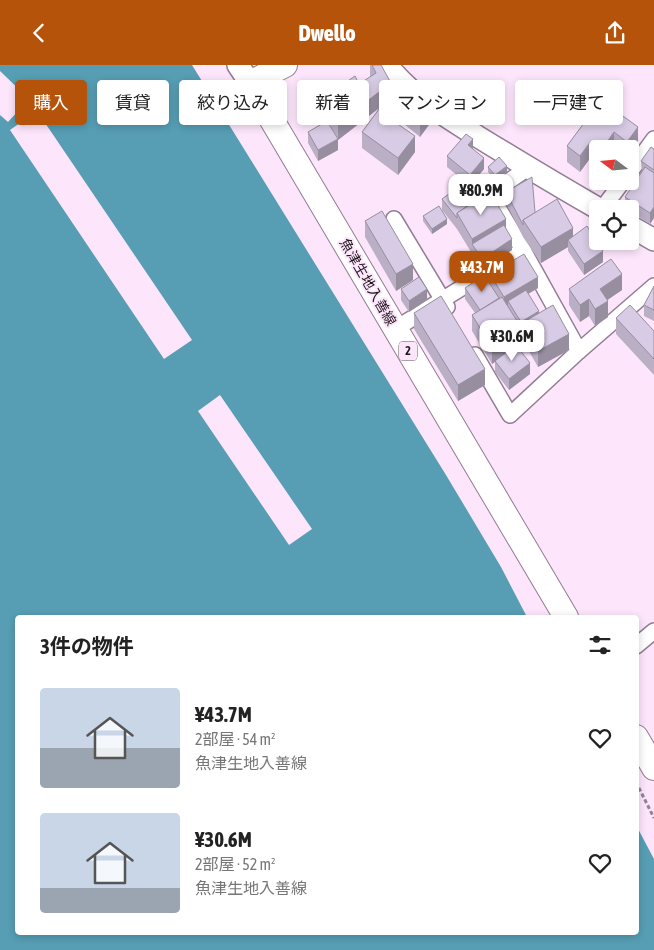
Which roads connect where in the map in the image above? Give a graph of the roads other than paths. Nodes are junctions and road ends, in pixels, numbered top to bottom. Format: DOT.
graph roads {
  1 [pos="285,65"];
  2 [pos="387,65"];
  3 [pos="244,74"];
  4 [pos="654,139"];
  5 [pos="639,159"];
  6 [pos="528,168"];
  7 [pos="616,190"];
  8 [pos="608,200"];
  9 [pos="589,202"];
  10 [pos="394,219"];
  11 [pos="639,231"];
  12 [pos="654,240"];
  13 [pos="523,251"];
  14 [pos="654,287"];
  15 [pos="443,300"];
  16 [pos="452,317"];
  17 [pos="395,329"];
  18 [pos="467,341"];
  19 [pos="579,351"];
  20 [pos="565,615"];
  21 [pos="654,631"];
  22 [pos="639,644"];
  23 [pos="639,742"];
  24 [pos="654,768"];
  1 -- 3 [label="main road, 魚津生地入善線 / 2"];
  2 -- 6 [label="street"];
  3 -- 17 [label="main road, 魚津生地入善線 / 2"];
  4 -- 5 [label="street"];
  6 -- 9 [label="street"];
  6 -- 13 [label="street"];
  7 -- 8 [label="street"];
  10 -- 15 [label="street"];
  11 -- 12 [label="street"];
  13 -- 15 [label="street"];
  13 -- 19 [label="street"];
  14 -- 19 [label="street"];
  15 -- 16 [label="street"];
  15 -- 17 [label="street"];
  17 -- 20 [label="main road, 魚津生地入善線 / 2"];
  18 -- 19 [label="street"];
  21 -- 22 [label="street"];
  23 -- 24 [label="main road"];
}
